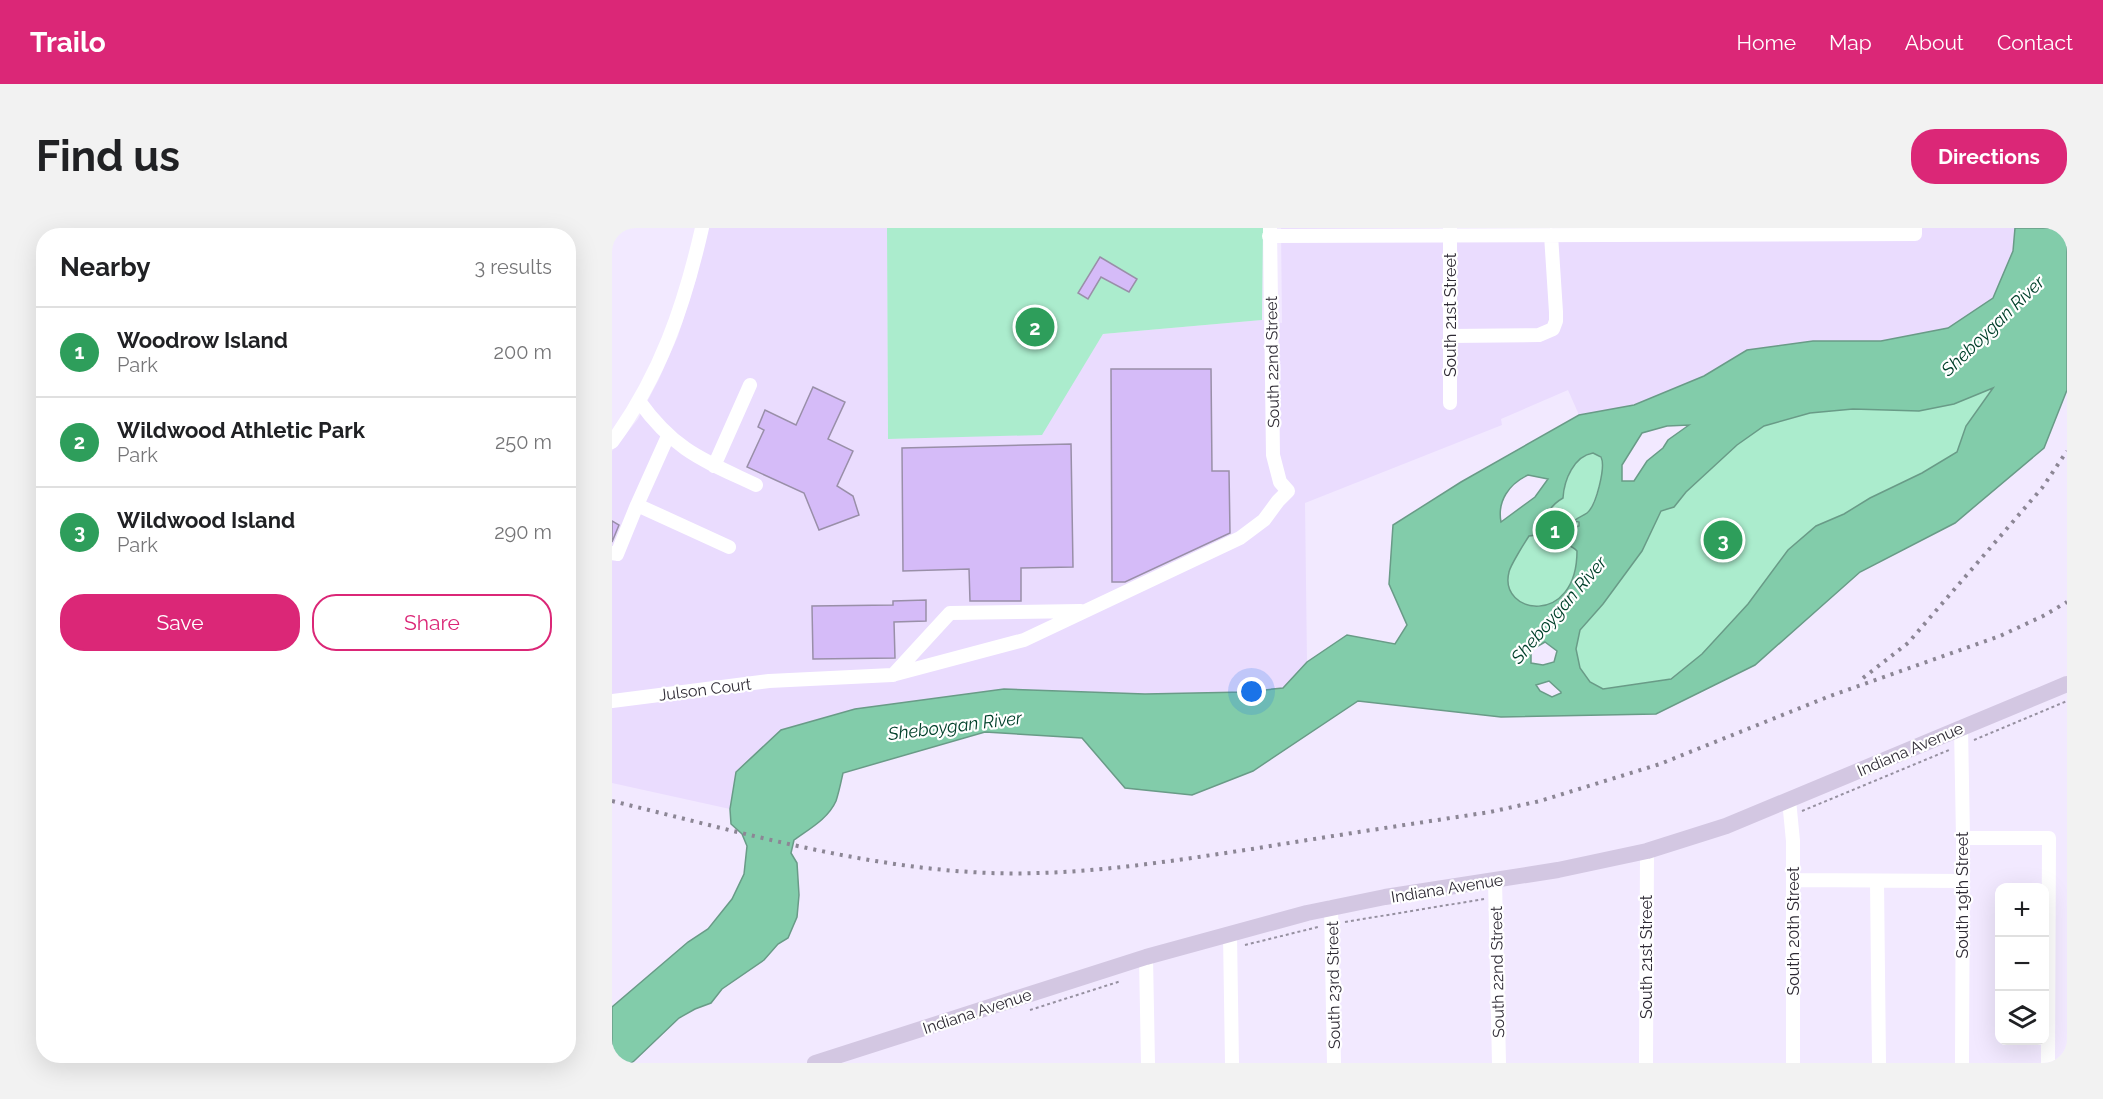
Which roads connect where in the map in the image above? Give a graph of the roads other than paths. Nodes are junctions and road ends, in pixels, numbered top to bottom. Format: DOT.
graph roads {
  1 [pos="702,228"];
  2 [pos="1915,228"];
  3 [pos="1714,231"];
  4 [pos="1270,232"];
  5 [pos="1450,232"];
  6 [pos="1551,235"];
  7 [pos="1450,336"];
  8 [pos="750,385"];
  9 [pos="639,401"];
  10 [pos="1450,403"];
  11 [pos="668,436"];
  12 [pos="612,442"];
  13 [pos="714,465"];
  14 [pos="756,486"];
  15 [pos="1288,491"];
  16 [pos="637,505"];
  17 [pos="729,547"];
  18 [pos="612,553"];
  19 [pos="1086,611"];
  20 [pos="892,675"];
  21 [pos="2067,684"];
  22 [pos="612,701"];
  23 [pos="1961,727"];
  24 [pos="1789,800"];
  25 [pos="1963,838"];
  26 [pos="1647,851"];
  27 [pos="1495,880"];
  28 [pos="1793,880"];
  29 [pos="1877,881"];
  30 [pos="1963,881"];
  31 [pos="1331,907"];
  32 [pos="1230,942"];
  33 [pos="1146,957"];
  34 [pos="815,1063"];
  35 [pos="1148,1063"];
  36 [pos="1232,1063"];
  37 [pos="1334,1063"];
  38 [pos="1498,1063"];
  39 [pos="1646,1063"];
  40 [pos="1793,1063"];
  41 [pos="1879,1063"];
  42 [pos="1962,1063"];
  43 [pos="2048,1063"];
  1 -- 9 [label="street"];
  2 -- 3 [label="street"];
  3 -- 6 [label="street"];
  4 -- 5 [label="street"];
  4 -- 15 [label="street, South 22nd Street"];
  5 -- 6 [label="street"];
  5 -- 7 [label="street, South 21st Street"];
  6 -- 7 [label="street"];
  7 -- 10 [label="street, South 21st Street"];
  8 -- 13 [label="street"];
  9 -- 11 [label="street"];
  9 -- 12 [label="street"];
  11 -- 13 [label="street"];
  11 -- 16 [label="street"];
  13 -- 14 [label="street"];
  15 -- 19 [label="street, Julson Court"];
  16 -- 17 [label="street"];
  16 -- 18 [label="street"];
  19 -- 20 [label="street, Julson Court"];
  19 -- 20 [label="street"];
  20 -- 22 [label="street, Julson Court"];
  21 -- 23 [label="main road, Indiana Avenue"];
  23 -- 24 [label="main road, Indiana Avenue"];
  23 -- 25 [label="street, South 19th Street"];
  24 -- 26 [label="main road, Indiana Avenue"];
  24 -- 28 [label="street, South 20th Street"];
  25 -- 30 [label="street, South 19th Street"];
  25 -- 43 [label="street"];
  26 -- 27 [label="main road, Indiana Avenue"];
  26 -- 39 [label="street, South 21st Street"];
  27 -- 31 [label="main road, Indiana Avenue"];
  27 -- 38 [label="street, South 22nd Street"];
  28 -- 29 [label="street"];
  28 -- 40 [label="street, South 20th Street"];
  29 -- 30 [label="street"];
  29 -- 41 [label="street"];
  30 -- 42 [label="street, South 19th Street"];
  31 -- 32 [label="main road, Indiana Avenue"];
  31 -- 37 [label="street, South 23rd Street"];
  32 -- 33 [label="main road, Indiana Avenue"];
  32 -- 36 [label="street"];
  33 -- 34 [label="main road, Indiana Avenue"];
  33 -- 35 [label="street"];
}
